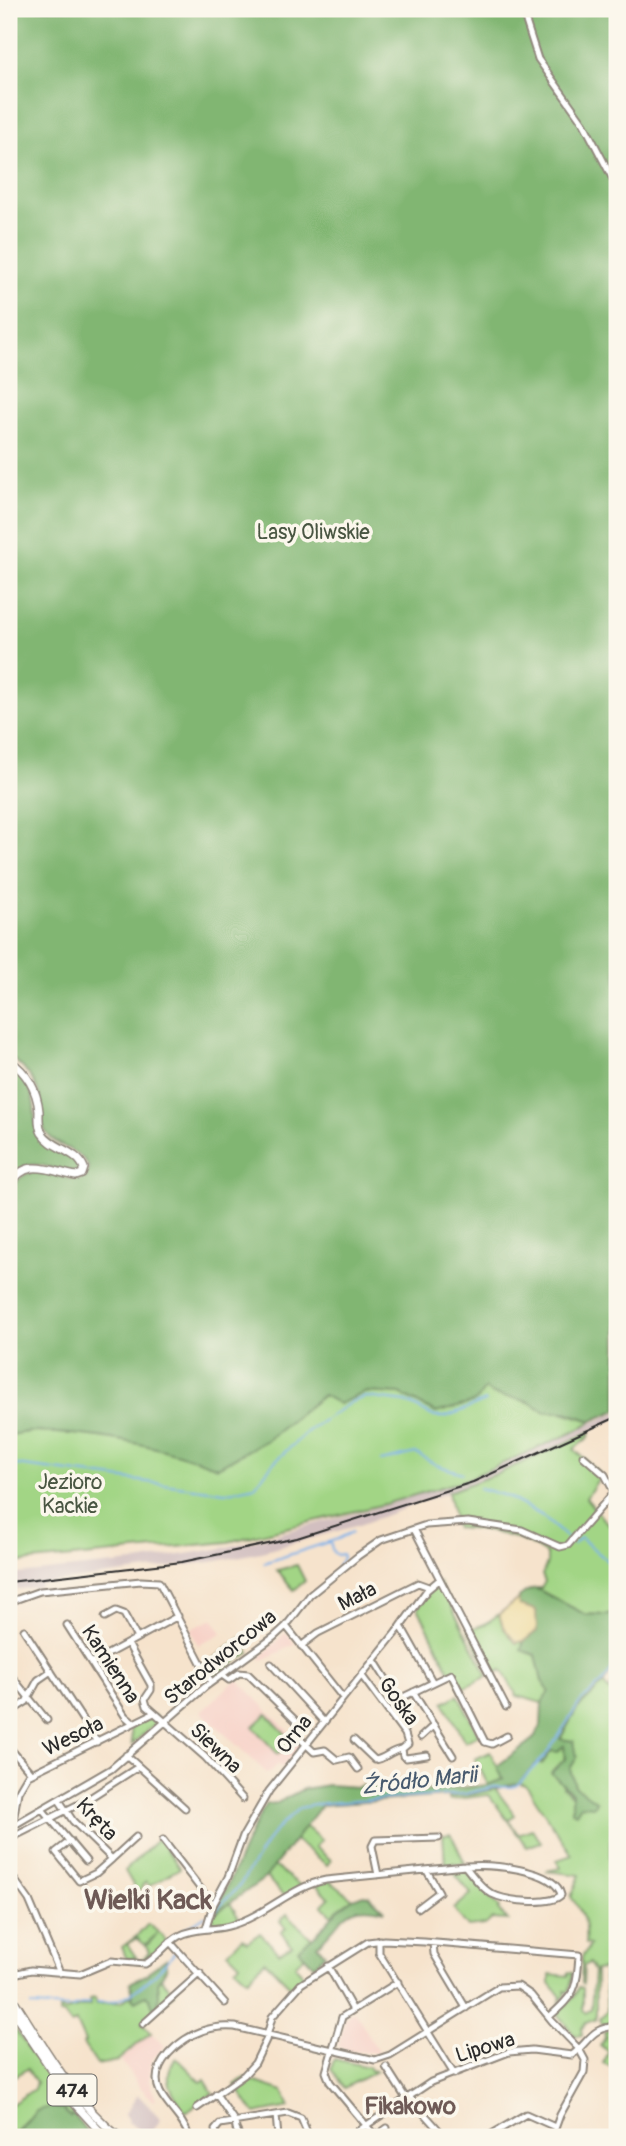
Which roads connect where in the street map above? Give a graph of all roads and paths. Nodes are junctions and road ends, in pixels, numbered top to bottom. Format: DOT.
graph roads {
  1 [pos="522,9"];
  2 [pos="617,187"];
  3 [pos="9,1060"];
  4 [pos="9,1186"];
  5 [pos="583,1456"];
  6 [pos="414,1529"];
  7 [pos="439,1580"];
  8 [pos="429,1587"];
  9 [pos="9,1602"];
  10 [pos="178,1616"];
  11 [pos="105,1617"];
  12 [pos="67,1625"];
  13 [pos="286,1626"];
  14 [pos="401,1626"];
  15 [pos="24,1630"];
  16 [pos="137,1638"];
  17 [pos="128,1644"];
  18 [pos="301,1646"];
  19 [pos="374,1661"];
  20 [pos="91,1663"];
  21 [pos="271,1664"];
  22 [pos="51,1671"];
  23 [pos="9,1673"];
  24 [pos="222,1675"];
  25 [pos="362,1676"];
  26 [pos="432,1681"];
  27 [pos="211,1682"];
  28 [pos="413,1692"];
  29 [pos="343,1698"];
  30 [pos="29,1699"];
  31 [pos="506,1707"];
  32 [pos="9,1713"];
  33 [pos="154,1713"];
  34 [pos="47,1720"];
  35 [pos="132,1722"];
  36 [pos="164,1722"];
  37 [pos="324,1722"];
  38 [pos="434,1725"];
  39 [pos="507,1736"];
  40 [pos="354,1740"];
  41 [pos="97,1742"];
  42 [pos="408,1744"];
  43 [pos="307,1745"];
  44 [pos="9,1747"];
  45 [pos="402,1749"];
  46 [pos="126,1755"];
  47 [pos="427,1755"];
  48 [pos="453,1756"];
  49 [pos="138,1767"];
  50 [pos="358,1769"];
  51 [pos="31,1773"];
  52 [pos="617,1791"];
  53 [pos="243,1799"];
  54 [pos="59,1800"];
  55 [pos="185,1808"];
  56 [pos="42,1810"];
  57 [pos="66,1810"];
  58 [pos="11,1815"];
  59 [pos="50,1818"];
  60 [pos="17,1823"];
  61 [pos="9,1828"];
  62 [pos="136,1837"];
  63 [pos="439,1838"];
  64 [pos="9,1839"];
  65 [pos="163,1840"];
  66 [pos="70,1842"];
  67 [pos="112,1859"];
  68 [pos="86,1861"];
  69 [pos="465,1866"];
  70 [pos="427,1871"];
  71 [pos="9,1872"];
  72 [pos="378,1875"];
  73 [pos="617,1902"];
  74 [pos="213,1905"];
  75 [pos="418,1909"];
  76 [pos="206,1928"];
  77 [pos="379,1940"];
  78 [pos="170,1942"];
  79 [pos="433,1943"];
  80 [pos="328,1966"];
  81 [pos="60,1973"];
  82 [pos="200,1973"];
  83 [pos="9,1975"];
  84 [pos="398,1982"];
  85 [pos="9,1993"];
  86 [pos="225,2003"];
  87 [pos="9,2006"];
  88 [pos="466,2008"];
  89 [pos="353,2010"];
  90 [pos="11,2016"];
  91 [pos="549,2017"];
  92 [pos="143,2024"];
  93 [pos="615,2026"];
  94 [pos="428,2031"];
  95 [pos="268,2034"];
  96 [pos="579,2049"];
  97 [pos="332,2050"];
  98 [pos="386,2067"];
  99 [pos="454,2074"];
  100 [pos="216,2094"];
  101 [pos="408,2099"];
  102 [pos="197,2108"];
  103 [pos="276,2115"];
  104 [pos="235,2122"];
  105 [pos="366,2126"];
  106 [pos="555,2127"];
  107 [pos="387,2128"];
  108 [pos="106,2137"];
  109 [pos="119,2137"];
  110 [pos="187,2137"];
  111 [pos="217,2137"];
  112 [pos="240,2137"];
  113 [pos="278,2137"];
  114 [pos="309,2137"];
  115 [pos="349,2137"];
  116 [pos="375,2137"];
  117 [pos="445,2137"];
  118 [pos="487,2137"];
  119 [pos="552,2137"];
  1 -- 2 [label="street"];
  3 -- 4 [label="main road"];
  5 -- 6 [label="street"];
  6 -- 7 [label="street"];
  6 -- 13 [label="street, Starodworcowa"];
  7 -- 8 [label="street, Orna"];
  7 -- 31 [label="street"];
  8 -- 14 [label="street, Orna"];
  8 -- 18 [label="street, Mała"];
  9 -- 10 [label="street"];
  10 -- 16 [label="street"];
  10 -- 27 [label="street"];
  11 -- 16 [label="street"];
  12 -- 20 [label="street, Kamienna"];
  13 -- 18 [label="street"];
  13 -- 24 [label="street, Starodworcowa"];
  14 -- 19 [label="street, Orna"];
  14 -- 26 [label="street"];
  15 -- 22 [label="street"];
  16 -- 17 [label="street"];
  17 -- 20 [label="street"];
  17 -- 33 [label="street"];
  18 -- 29 [label="street"];
  19 -- 25 [label="street, Orna"];
  19 -- 28 [label="street"];
  20 -- 35 [label="street, Kamienna"];
  21 -- 37 [label="street"];
  22 -- 30 [label="street"];
  22 -- 41 [label="street"];
  23 -- 30 [label="street"];
  24 -- 27 [label="street, Starodworcowa"];
  24 -- 43 [label="street"];
  25 -- 29 [label="street, Orna"];
  25 -- 42 [label="street, Goska"];
  26 -- 28 [label="street"];
  26 -- 39 [label="street"];
  27 -- 36 [label="street, Starodworcowa"];
  28 -- 38 [label="street"];
  29 -- 37 [label="street, Orna"];
  30 -- 32 [label="street"];
  30 -- 34 [label="street"];
  33 -- 35 [label="street, Kamienna"];
  33 -- 36 [label="street, Kamienna"];
  35 -- 41 [label="street, Wesoła"];
  36 -- 46 [label="street, Starodworcowa"];
  36 -- 53 [label="street, Siewna"];
  37 -- 43 [label="street, Orna"];
  38 -- 42 [label="street, Goska"];
  38 -- 48 [label="street"];
  40 -- 45 [label="street, Goska"];
  41 -- 51 [label="street, Wesoła"];
  42 -- 45 [label="street, Goska"];
  43 -- 50 [label="street"];
  43 -- 74 [label="street, Orna"];
  44 -- 51 [label="street"];
  45 -- 47 [label="street, Goska"];
  46 -- 49 [label="street"];
  46 -- 54 [label="street, Starodworcowa"];
  49 -- 55 [label="street"];
  49 -- 57 [label="street"];
  51 -- 58 [label="street, Wesoła"];
  52 -- 73 [label="highway"];
  54 -- 56 [label="street, Starodworcowa"];
  54 -- 57 [label="street, Kręta"];
  56 -- 59 [label="street"];
  56 -- 60 [label="street, Starodworcowa"];
  57 -- 59 [label="street"];
  57 -- 67 [label="street, Kręta"];
  58 -- 60 [label="street"];
  59 -- 64 [label="street"];
  59 -- 66 [label="street"];
  60 -- 61 [label="street, Starodworcowa"];
  62 -- 67 [label="street, Kręta"];
  63 -- 72 [label="street"];
  65 -- 74 [label="street"];
  66 -- 67 [label="street, Kręta"];
  66 -- 68 [label="street"];
  69 -- 69 [label="street"];
  69 -- 70 [label="street"];
  70 -- 72 [label="street"];
  70 -- 75 [label="street"];
  71 -- 81 [label="street"];
  72 -- 76 [label="street"];
  74 -- 76 [label="street, Orna"];
  76 -- 78 [label="street"];
  77 -- 79 [label="street"];
  77 -- 80 [label="street"];
  77 -- 84 [label="street"];
  78 -- 81 [label="street"];
  78 -- 82 [label="street"];
  79 -- 88 [label="street"];
  79 -- 91 [label="street"];
  80 -- 89 [label="street"];
  80 -- 95 [label="street"];
  81 -- 83 [label="street"];
  82 -- 86 [label="street"];
  82 -- 92 [label="street"];
  84 -- 89 [label="street"];
  84 -- 94 [label="street"];
  85 -- 109 [label="main road, 474"];
  87 -- 90 [label="main road, 474"];
  88 -- 91 [label="street"];
  88 -- 94 [label="street"];
  89 -- 97 [label="street"];
  90 -- 108 [label="main road, 474"];
  91 -- 96 [label="street"];
  93 -- 96 [label="street"];
  94 -- 97 [label="street"];
  94 -- 99 [label="street"];
  95 -- 97 [label="street"];
  95 -- 100 [label="street"];
  95 -- 110 [label="street"];
  96 -- 99 [label="street, Lipowa"];
  96 -- 106 [label="street"];
  97 -- 105 [label="street"];
  98 -- 101 [label="street"];
  99 -- 101 [label="street, Lipowa"];
  100 -- 102 [label="street"];
  100 -- 104 [label="street"];
  101 -- 105 [label="street, Lipowa"];
  101 -- 117 [label="street"];
  103 -- 104 [label="street"];
  103 -- 113 [label="street"];
  103 -- 114 [label="street"];
  104 -- 111 [label="street"];
  104 -- 112 [label="street"];
  105 -- 115 [label="street, Lipowa"];
  105 -- 116 [label="street"];
  106 -- 118 [label="street"];
  106 -- 119 [label="street"];
  107 -- 116 [label="street"];
}
